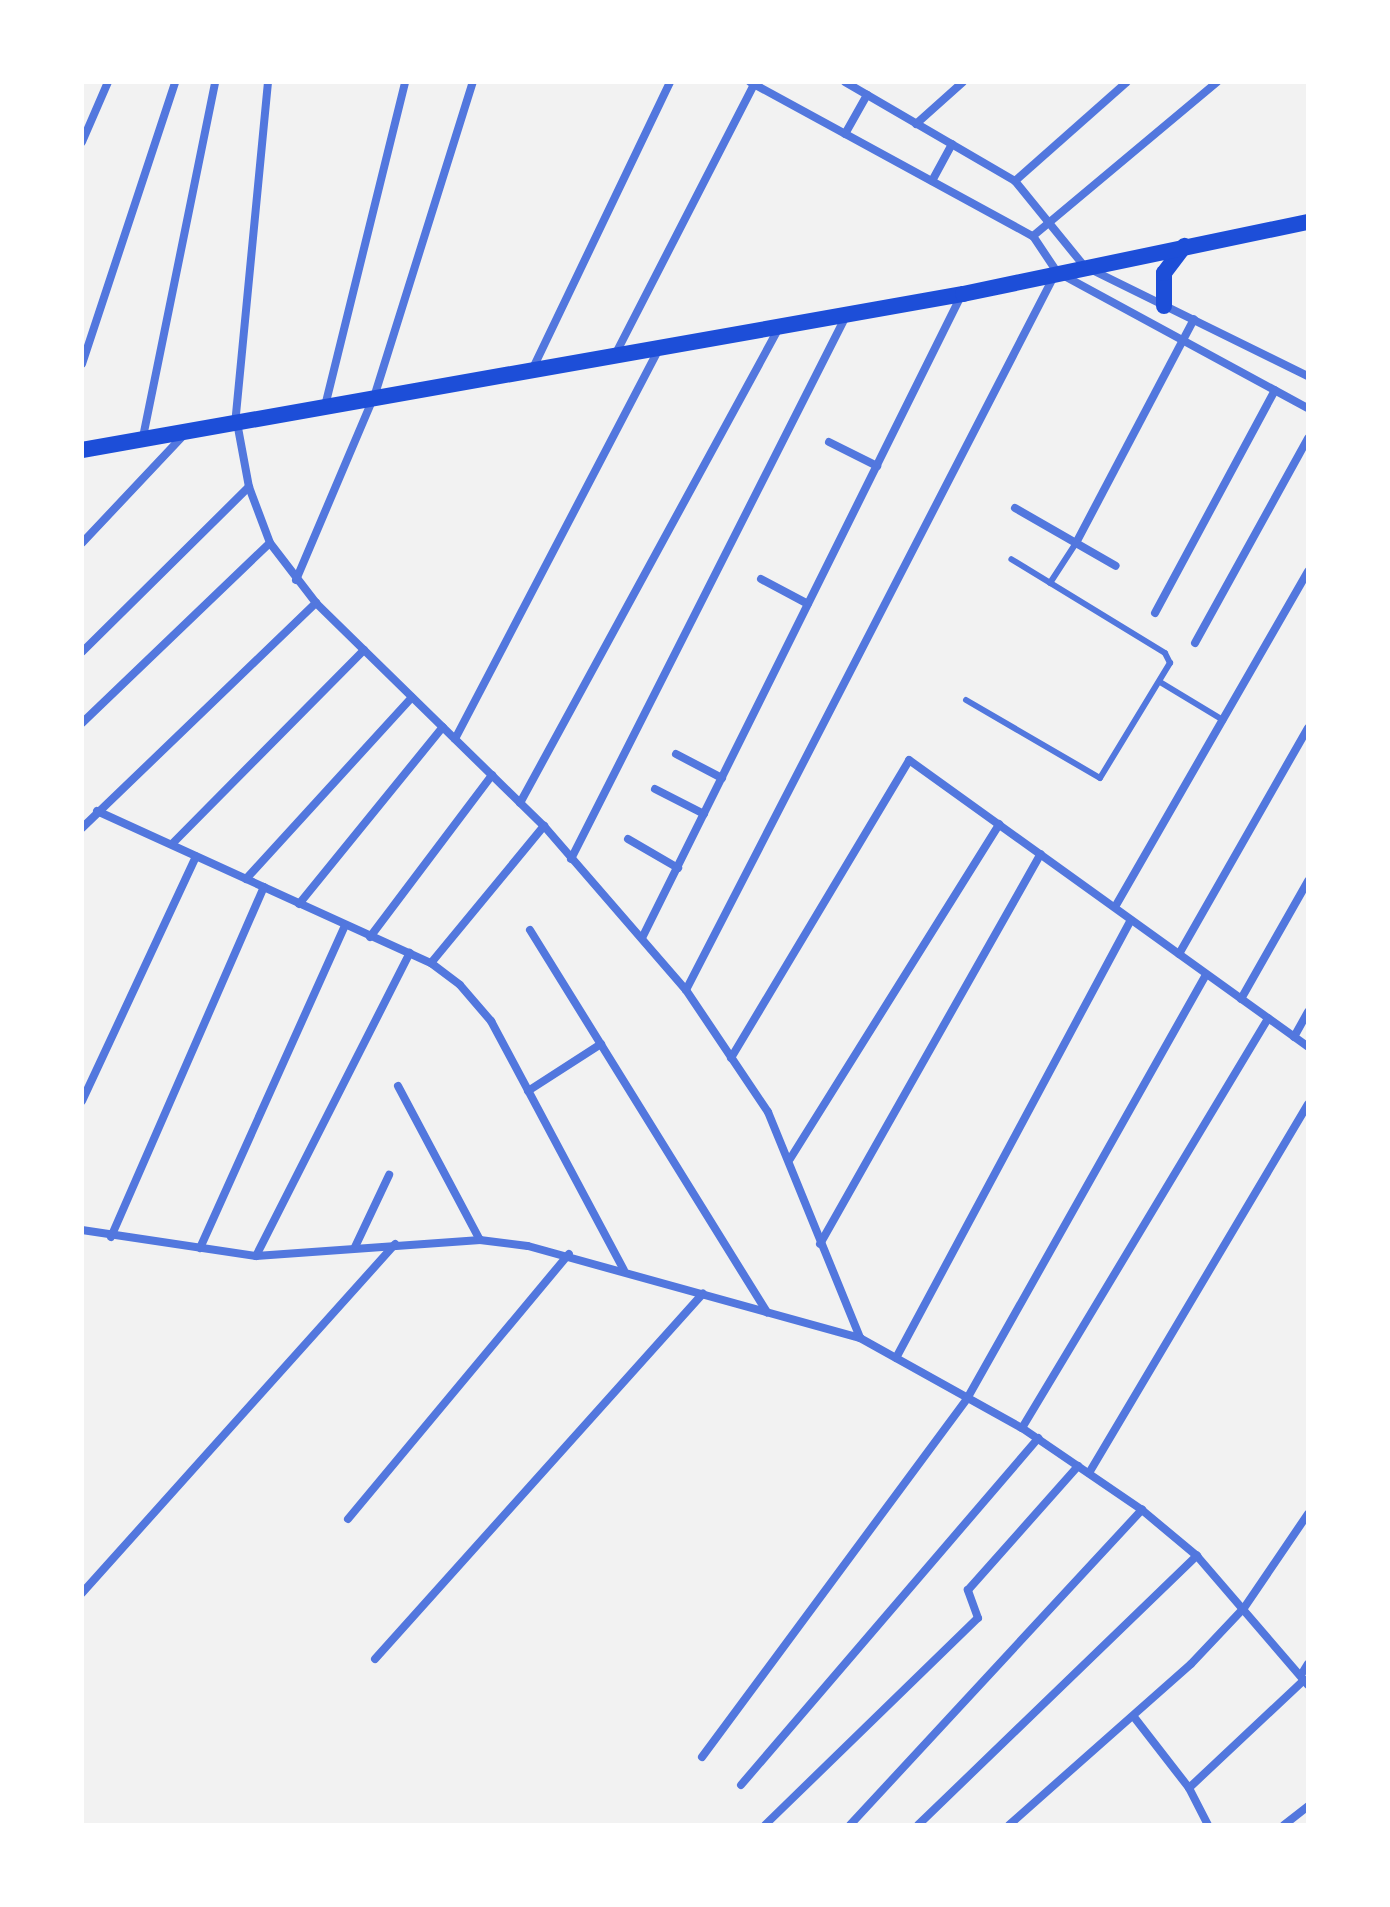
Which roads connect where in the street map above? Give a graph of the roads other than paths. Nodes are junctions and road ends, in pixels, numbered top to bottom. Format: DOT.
graph roads {
  1 [pos="108,82"];
  2 [pos="175,82"];
  3 [pos="215,82"];
  4 [pos="268,82"];
  5 [pos="405,82"];
  6 [pos="473,82"];
  7 [pos="670,82"];
  8 [pos="845,82"];
  9 [pos="963,82"];
  10 [pos="1127,82"];
  11 [pos="1217,82"];
  12 [pos="753,83"];
  13 [pos="867,95"];
  14 [pos="916,124"];
  15 [pos="845,134"];
  16 [pos="82,142"];
  17 [pos="952,144"];
  18 [pos="932,181"];
  19 [pos="1015,181"];
  20 [pos="1050,222"];
  21 [pos="1308,222"];
  22 [pos="1033,236"];
  23 [pos="1184,246"];
  24 [pos="1084,266"];
  25 [pos="1057,272"];
  26 [pos="963,294"];
  27 [pos="1164,306"];
  28 [pos="849,310"];
  29 [pos="1194,319"];
  30 [pos="781,325"];
  31 [pos="1183,340"];
  32 [pos="660,345"];
  33 [pos="616,353"];
  34 [pos="82,364"];
  35 [pos="534,366"];
  36 [pos="1308,376"];
  37 [pos="1275,390"];
  38 [pos="375,394"];
  39 [pos="326,402"];
  40 [pos="1308,408"];
  41 [pos="236,417"];
  42 [pos="192,426"];
  43 [pos="143,437"];
  44 [pos="1308,438"];
  45 [pos="829,442"];
  46 [pos="82,450"];
  47 [pos="877,466"];
  48 [pos="249,487"];
  49 [pos="1015,508"];
  50 [pos="82,543"];
  51 [pos="270,543"];
  52 [pos="1076,543"];
  53 [pos="1011,559"];
  54 [pos="1116,566"];
  55 [pos="1308,571"];
  56 [pos="761,579"];
  57 [pos="296,580"];
  58 [pos="1050,583"];
  59 [pos="316,603"];
  60 [pos="808,604"];
  61 [pos="1155,613"];
  62 [pos="1195,643"];
  63 [pos="364,650"];
  64 [pos="82,652"];
  65 [pos="1160,682"];
  66 [pos="412,697"];
  67 [pos="966,700"];
  68 [pos="1223,720"];
  69 [pos="82,723"];
  70 [pos="443,727"];
  71 [pos="1308,728"];
  72 [pos="455,739"];
  73 [pos="676,754"];
  74 [pos="492,775"];
  75 [pos="722,778"];
  76 [pos="655,789"];
  77 [pos="520,803"];
  78 [pos="97,811"];
  79 [pos="704,814"];
  80 [pos="999,824"];
  81 [pos="544,826"];
  82 [pos="82,828"];
  83 [pos="628,839"];
  84 [pos="172,844"];
  85 [pos="1041,854"];
  86 [pos="196,856"];
  87 [pos="571,859"];
  88 [pos="678,868"];
  89 [pos="246,879"];
  90 [pos="1308,881"];
  91 [pos="264,887"];
  92 [pos="299,904"];
  93 [pos="1115,907"];
  94 [pos="1131,920"];
  95 [pos="345,926"];
  96 [pos="530,930"];
  97 [pos="370,937"];
  98 [pos="642,938"];
  99 [pos="410,953"];
  100 [pos="1179,954"];
  101 [pos="431,963"];
  102 [pos="1206,974"];
  103 [pos="686,990"];
  104 [pos="1241,999"];
  105 [pos="1308,1012"];
  106 [pos="1268,1018"];
  107 [pos="1294,1037"];
  108 [pos="601,1044"];
  109 [pos="1308,1047"];
  110 [pos="731,1058"];
  111 [pos="398,1086"];
  112 [pos="528,1091"];
  113 [pos="82,1101"];
  114 [pos="1308,1104"];
  115 [pos="790,1159"];
  116 [pos="389,1175"];
  117 [pos="82,1230"];
  118 [pos="111,1237"];
  119 [pos="480,1240"];
  120 [pos="395,1244"];
  121 [pos="820,1244"];
  122 [pos="355,1247"];
  123 [pos="200,1248"];
  124 [pos="569,1254"];
  125 [pos="256,1256"];
  126 [pos="624,1270"];
  127 [pos="703,1294"];
  128 [pos="767,1312"];
  129 [pos="860,1338"];
  130 [pos="896,1358"];
  131 [pos="968,1397"];
  132 [pos="1022,1428"];
  133 [pos="1038,1438"];
  134 [pos="1078,1466"];
  135 [pos="1089,1473"];
  136 [pos="1142,1510"];
  137 [pos="1308,1514"];
  138 [pos="348,1519"];
  139 [pos="1197,1556"];
  140 [pos="82,1593"];
  141 [pos="1244,1608"];
  142 [pos="375,1659"];
  143 [pos="1308,1664"];
  144 [pos="1304,1680"];
  145 [pos="1134,1717"];
  146 [pos="702,1757"];
  147 [pos="741,1785"];
  148 [pos="1189,1788"];
  149 [pos="1308,1806"];
  150 [pos="1206,1821"];
  151 [pos="765,1825"];
  152 [pos="850,1825"];
  153 [pos="918,1825"];
  154 [pos="1009,1825"];
  155 [pos="1196,1825"];
  156 [pos="1284,1825"];
  1 -- 16 [label="street"];
  2 -- 34 [label="street"];
  3 -- 43 [label="street"];
  4 -- 41 [label="street"];
  5 -- 39 [label="street"];
  6 -- 38 [label="street"];
  7 -- 35 [label="street"];
  8 -- 13 [label="street"];
  9 -- 14 [label="street"];
  10 -- 19 [label="street"];
  11 -- 20 [label="street"];
  12 -- 15 [label="street"];
  12 -- 33 [label="street"];
  13 -- 14 [label="street"];
  13 -- 15 [label="street"];
  14 -- 17 [label="street"];
  15 -- 18 [label="street"];
  17 -- 18 [label="street"];
  17 -- 19 [label="street"];
  18 -- 22 [label="street"];
  19 -- 20 [label="street"];
  20 -- 22 [label="street"];
  20 -- 24 [label="street"];
  21 -- 23 [label="main road"];
  22 -- 25 [label="street"];
  23 -- 24 [label="main road"];
  23 -- 27 [label="main road"];
  24 -- 25 [label="main road"];
  24 -- 27 [label="street"];
  25 -- 26 [label="main road"];
  25 -- 31 [label="street"];
  25 -- 103 [label="street"];
  26 -- 28 [label="main road"];
  26 -- 47 [label="street"];
  27 -- 29 [label="street"];
  28 -- 30 [label="main road"];
  28 -- 87 [label="street"];
  29 -- 31 [label="street"];
  29 -- 36 [label="street"];
  30 -- 32 [label="main road"];
  30 -- 77 [label="street"];
  31 -- 37 [label="street"];
  31 -- 52 [label="street"];
  32 -- 33 [label="main road"];
  32 -- 72 [label="street"];
  33 -- 35 [label="main road"];
  35 -- 38 [label="main road"];
  37 -- 40 [label="street"];
  37 -- 61 [label="street"];
  38 -- 39 [label="main road"];
  38 -- 57 [label="street"];
  39 -- 41 [label="main road"];
  41 -- 42 [label="main road"];
  41 -- 48 [label="street"];
  42 -- 43 [label="main road"];
  42 -- 50 [label="street"];
  43 -- 46 [label="main road"];
  44 -- 62 [label="street"];
  45 -- 47 [label="street"];
  47 -- 60 [label="street"];
  48 -- 51 [label="street"];
  48 -- 64 [label="street"];
  49 -- 52 [label="street"];
  51 -- 57 [label="street"];
  51 -- 69 [label="street"];
  52 -- 54 [label="street"];
  52 -- 58 [label="lane"];
  53 -- 58 [label="lane"];
  55 -- 68 [label="street"];
  56 -- 60 [label="street"];
  57 -- 59 [label="street"];
  58 -- 65 [label="lane"];
  59 -- 63 [label="street"];
  59 -- 78 [label="street"];
  60 -- 75 [label="street"];
  63 -- 66 [label="street"];
  63 -- 84 [label="street"];
  65 -- 67 [label="lane"];
  65 -- 68 [label="lane"];
  66 -- 70 [label="street"];
  66 -- 89 [label="street"];
  68 -- 93 [label="street"];
  70 -- 72 [label="street"];
  70 -- 92 [label="street"];
  71 -- 100 [label="street"];
  72 -- 74 [label="street"];
  73 -- 75 [label="street"];
  74 -- 77 [label="street"];
  74 -- 97 [label="street"];
  75 -- 79 [label="street"];
  76 -- 79 [label="street"];
  77 -- 81 [label="street"];
  78 -- 82 [label="street"];
  78 -- 84 [label="street"];
  79 -- 88 [label="street"];
  80 -- 85 [label="street"];
  80 -- 110 [label="street"];
  80 -- 115 [label="street"];
  81 -- 87 [label="street"];
  81 -- 101 [label="street"];
  83 -- 88 [label="street"];
  84 -- 86 [label="street"];
  85 -- 93 [label="street"];
  85 -- 121 [label="street"];
  86 -- 89 [label="street"];
  86 -- 113 [label="street"];
  87 -- 98 [label="street"];
  88 -- 98 [label="street"];
  89 -- 91 [label="street"];
  90 -- 104 [label="street"];
  91 -- 92 [label="street"];
  91 -- 118 [label="street"];
  92 -- 95 [label="street"];
  93 -- 94 [label="street"];
  94 -- 100 [label="street"];
  94 -- 130 [label="street"];
  95 -- 97 [label="street"];
  95 -- 123 [label="street"];
  96 -- 108 [label="street"];
  97 -- 99 [label="street"];
  98 -- 103 [label="street"];
  99 -- 101 [label="street"];
  99 -- 125 [label="street"];
  100 -- 102 [label="street"];
  101 -- 112 [label="street"];
  102 -- 104 [label="street"];
  102 -- 131 [label="street"];
  103 -- 110 [label="street"];
  104 -- 106 [label="street"];
  105 -- 107 [label="street"];
  106 -- 107 [label="street"];
  106 -- 132 [label="street"];
  107 -- 109 [label="street"];
  108 -- 112 [label="street"];
  108 -- 128 [label="street"];
  110 -- 115 [label="street"];
  111 -- 119 [label="street"];
  112 -- 126 [label="street"];
  114 -- 135 [label="street"];
  115 -- 121 [label="street"];
  116 -- 122 [label="street"];
  117 -- 118 [label="street"];
  118 -- 123 [label="street"];
  119 -- 120 [label="street"];
  119 -- 124 [label="street"];
  120 -- 122 [label="street"];
  120 -- 140 [label="street"];
  121 -- 129 [label="street"];
  122 -- 125 [label="street"];
  123 -- 125 [label="street"];
  124 -- 126 [label="street"];
  124 -- 138 [label="street"];
  126 -- 127 [label="street"];
  127 -- 128 [label="street"];
  127 -- 142 [label="street"];
  128 -- 129 [label="street"];
  129 -- 130 [label="street"];
  130 -- 131 [label="street"];
  131 -- 132 [label="street"];
  131 -- 146 [label="street"];
  132 -- 133 [label="street"];
  133 -- 134 [label="street"];
  133 -- 147 [label="street"];
  134 -- 135 [label="street"];
  134 -- 151 [label="street"];
  135 -- 136 [label="street"];
  136 -- 139 [label="street"];
  136 -- 152 [label="street"];
  137 -- 141 [label="street"];
  139 -- 141 [label="street"];
  139 -- 153 [label="street"];
  141 -- 144 [label="street"];
  141 -- 145 [label="street"];
  143 -- 144 [label="street"];
  144 -- 148 [label="street"];
  145 -- 148 [label="street"];
  145 -- 154 [label="street"];
  148 -- 150 [label="street"];
  149 -- 156 [label="street"];
  150 -- 155 [label="street"];
}
